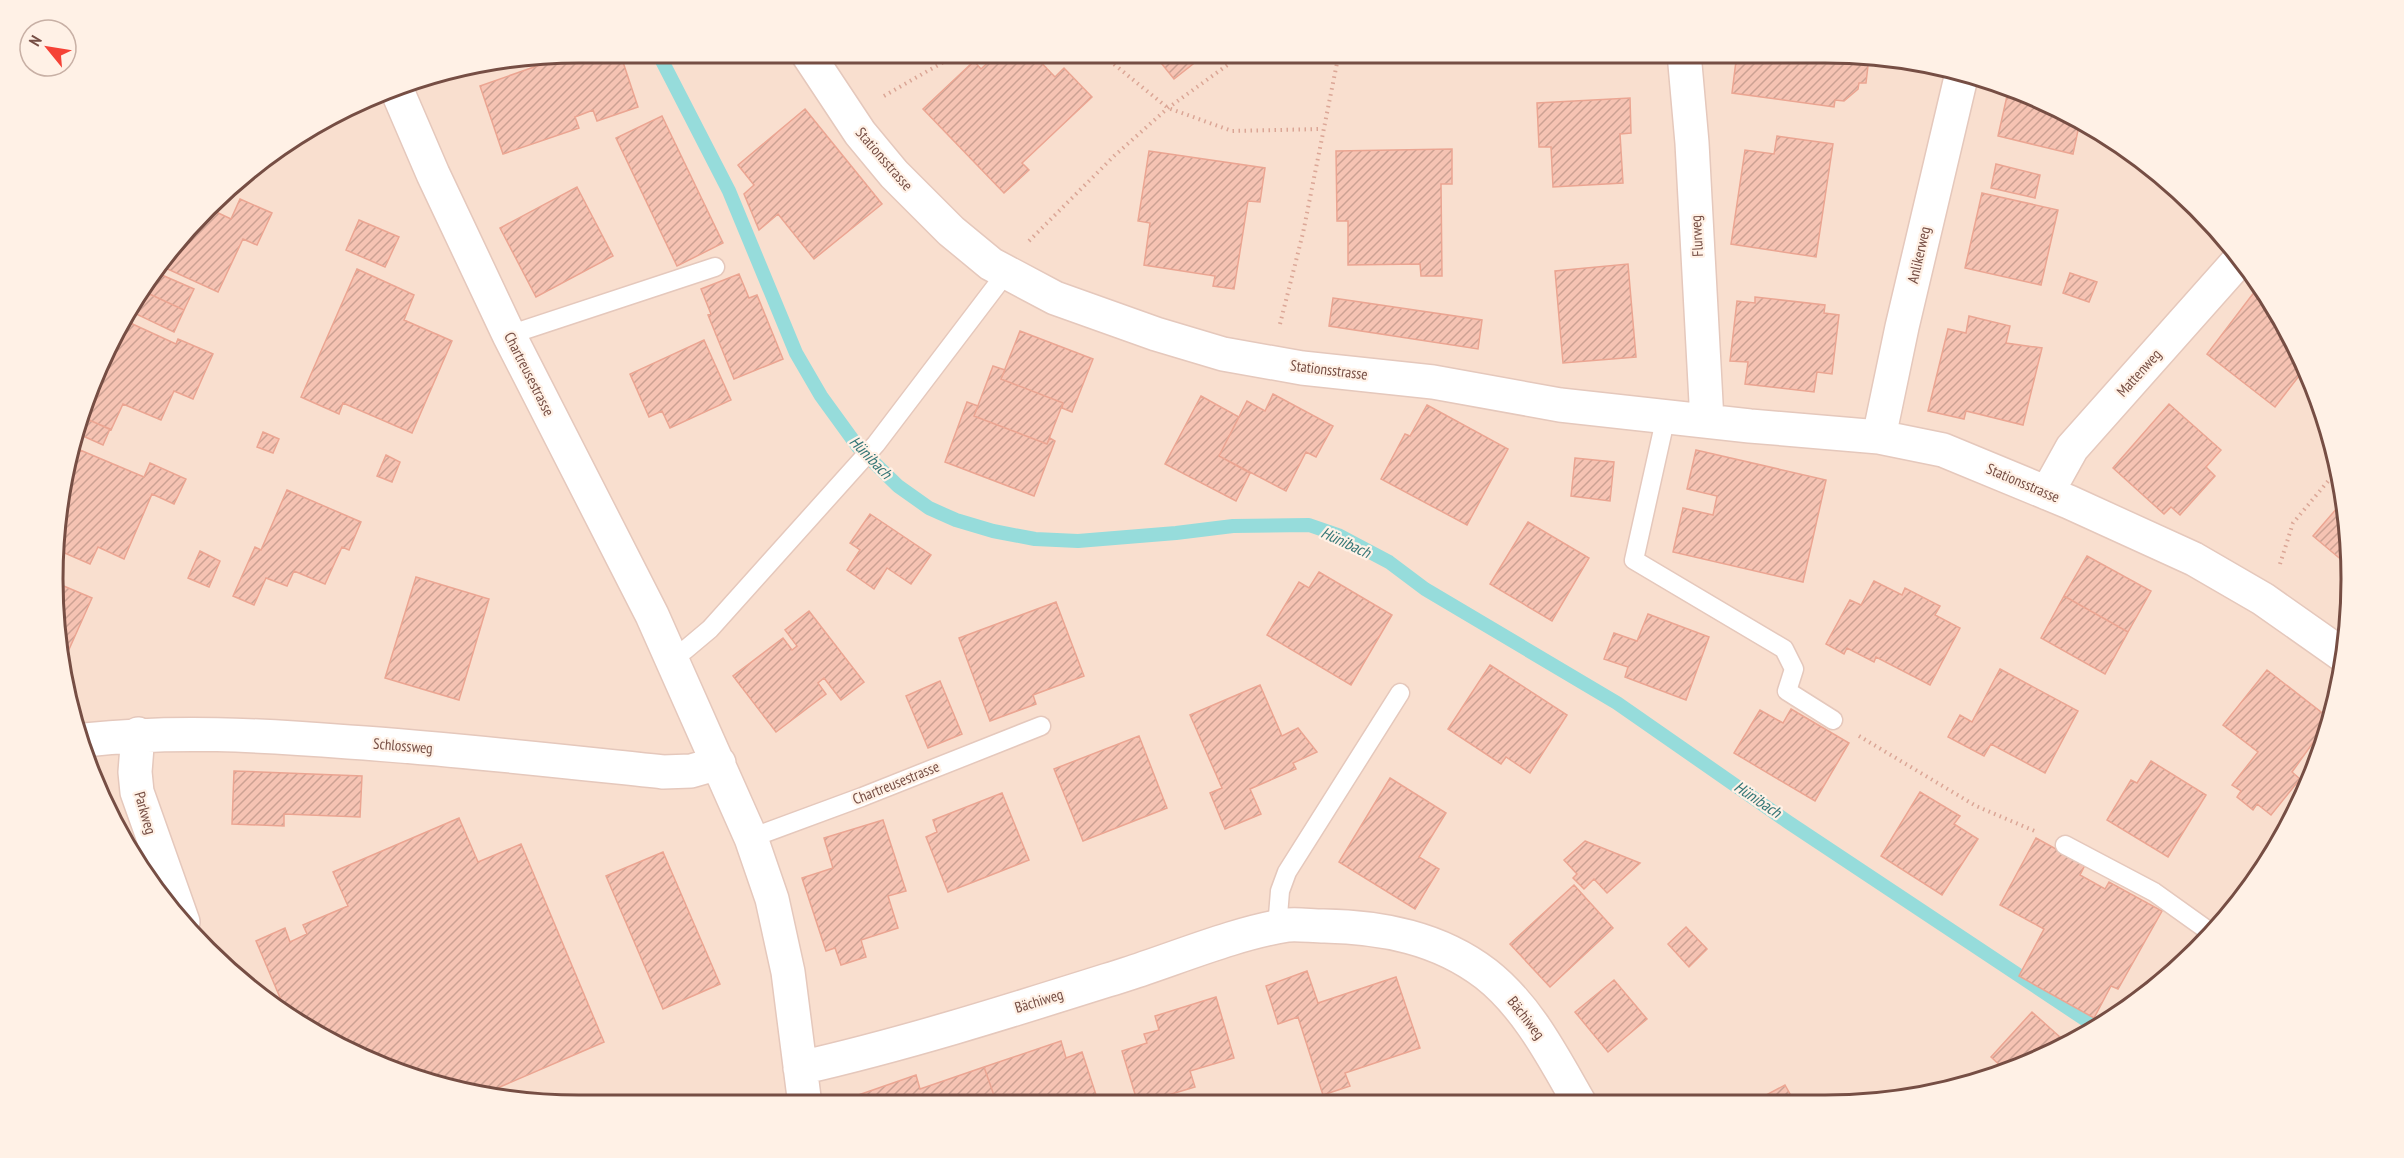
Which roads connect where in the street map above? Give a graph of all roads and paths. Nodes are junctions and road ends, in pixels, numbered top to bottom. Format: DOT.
graph roads {
  1 [pos="814,63"];
  2 [pos="939,63"];
  3 [pos="1113,63"];
  4 [pos="1229,63"];
  5 [pos="1337,63"];
  6 [pos="1685,63"];
  7 [pos="1960,81"];
  8 [pos="399,95"];
  9 [pos="1168,108"];
  10 [pos="848,116"];
  11 [pos="1322,129"];
  12 [pos="2234,265"];
  13 [pos="715,267"];
  14 [pos="1006,273"];
  15 [pos="509,335"];
  16 [pos="1270,362"];
  17 [pos="1666,416"];
  18 [pos="1707,421"];
  19 [pos="1879,437"];
  20 [pos="2331,478"];
  21 [pos="2047,493"];
  22 [pos="2262,599"];
  23 [pos="2336,651"];
  24 [pos="671,656"];
  25 [pos="1400,693"];
  26 [pos="1833,720"];
  27 [pos="1041,726"];
  28 [pos="138,734"];
  29 [pos="88,740"];
  30 [pos="719,763"];
  31 [pos="751,838"];
  32 [pos="2065,845"];
  33 [pos="175,899"];
  34 [pos="1277,928"];
  35 [pos="2205,928"];
  36 [pos="800,1068"];
  37 [pos="804,1095"];
  38 [pos="1575,1095"];
  1 -- 10 [label="street, Stationsstrasse"];
  2 -- 10 [label="path"];
  3 -- 9 [label="path"];
  4 -- 9 [label="path"];
  5 -- 11 [label="path"];
  6 -- 18 [label="street, Flurweg"];
  7 -- 19 [label="street, Anlikerweg"];
  8 -- 15 [label="street, Chartreusestrasse"];
  9 -- 11 [label="path"];
  9 -- 14 [label="path"];
  10 -- 14 [label="street, Stationsstrasse"];
  11 -- 16 [label="path"];
  12 -- 21 [label="street, Mattenweg"];
  13 -- 15 [label="lane"];
  14 -- 16 [label="street, Stationsstrasse"];
  14 -- 24 [label="lane"];
  15 -- 24 [label="street, Chartreusestrasse"];
  16 -- 17 [label="street, Stationsstrasse"];
  17 -- 18 [label="street, Stationsstrasse"];
  17 -- 26 [label="lane"];
  18 -- 19 [label="street, Stationsstrasse"];
  19 -- 21 [label="street, Stationsstrasse"];
  20 -- 22 [label="path"];
  21 -- 22 [label="street, Stationsstrasse"];
  22 -- 23 [label="street, Stationsstrasse"];
  24 -- 30 [label="street, Chartreusestrasse"];
  25 -- 34 [label="lane"];
  26 -- 32 [label="path"];
  27 -- 31 [label="lane, Chartreusestrasse"];
  28 -- 29 [label="street, Schlossweg"];
  28 -- 30 [label="street, Schlossweg"];
  28 -- 33 [label="street, Parkweg"];
  30 -- 31 [label="street, Chartreusestrasse"];
  31 -- 36 [label="street, Chartreusestrasse"];
  32 -- 35 [label="lane"];
  34 -- 36 [label="street, Bächiweg"];
  34 -- 38 [label="street, Bächiweg"];
  36 -- 37 [label="street, Chartreusestrasse"];
}
